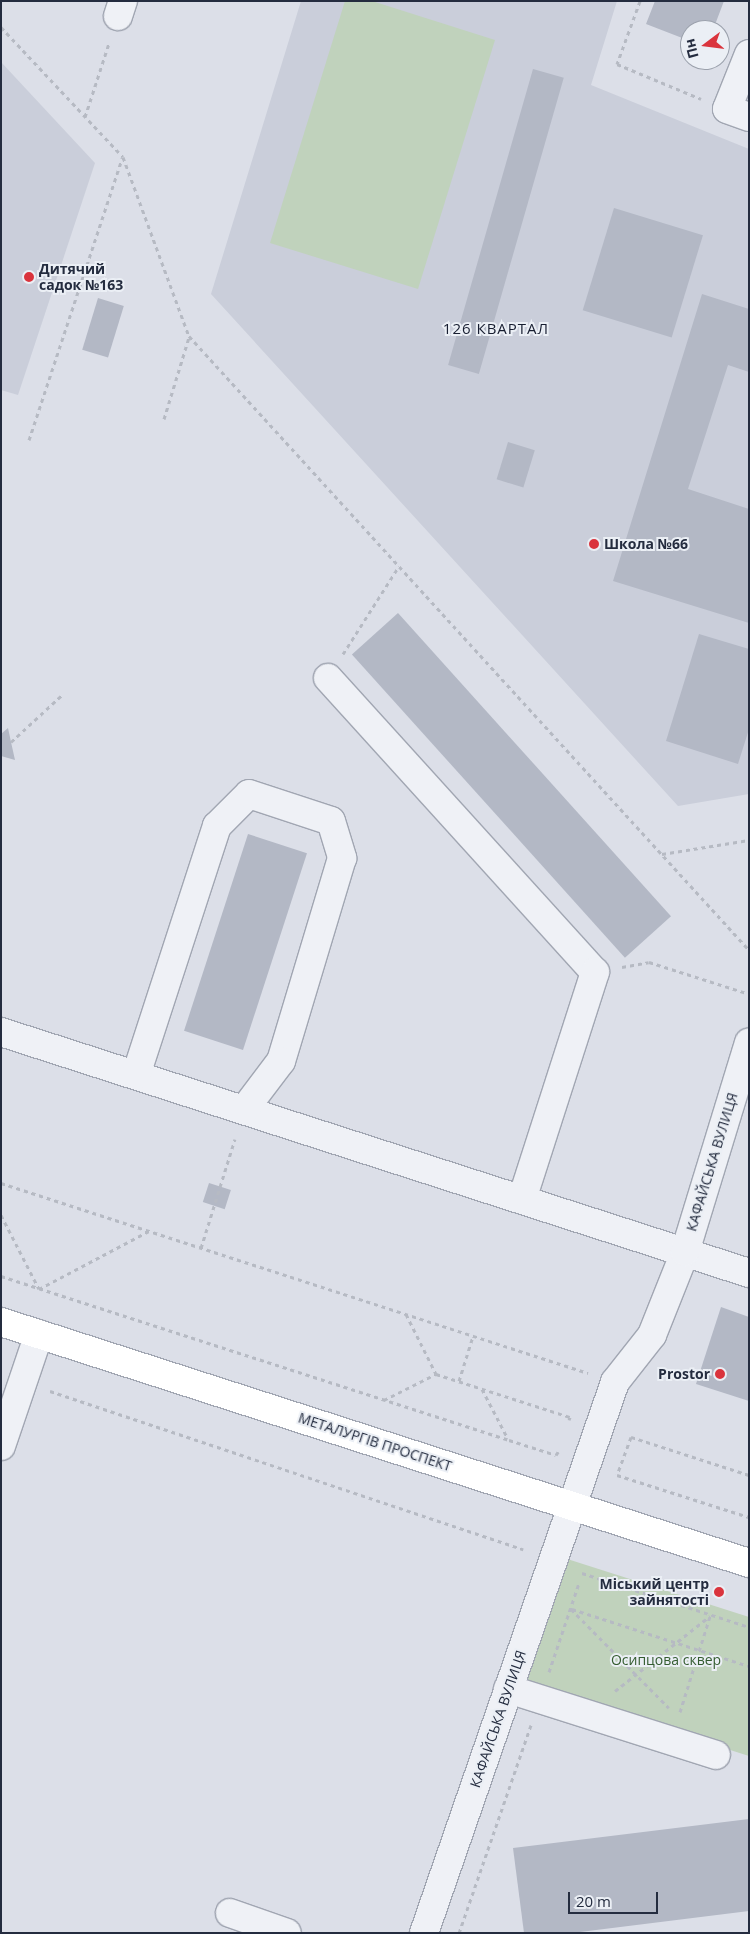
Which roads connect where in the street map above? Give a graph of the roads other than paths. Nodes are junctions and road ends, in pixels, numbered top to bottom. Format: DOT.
graph roads {
  1 [pos="749,54"];
  2 [pos="738,113"];
  3 [pos="328,678"];
  4 [pos="1,1032"];
  5 [pos="749,1043"];
  6 [pos="136,1075"];
  7 [pos="244,1110"];
  8 [pos="522,1200"];
  9 [pos="684,1252"];
  10 [pos="749,1273"];
  11 [pos="1,1322"];
  12 [pos="39,1334"];
  13 [pos="1,1446"];
  14 [pos="571,1506"];
  15 [pos="749,1562"];
  16 [pos="508,1689"];
  17 [pos="716,1755"];
  18 [pos="230,1913"];
  19 [pos="287,1933"];
  20 [pos="424,1933"];
  1 -- 2 [label="street"];
  3 -- 8 [label="street"];
  4 -- 6 [label="street"];
  5 -- 9 [label="street, КАФАЙСЬКА ВУЛИЦЯ"];
  6 -- 7 [label="street"];
  6 -- 7 [label="street"];
  7 -- 8 [label="street"];
  8 -- 9 [label="street"];
  9 -- 10 [label="street"];
  9 -- 14 [label="street, КАФАЙСЬКА ВУЛИЦЯ"];
  11 -- 12 [label="highway, МЕТАЛУРГІВ ПРОСПЕКТ"];
  12 -- 13 [label="street"];
  12 -- 14 [label="highway, МЕТАЛУРГІВ ПРОСПЕКТ"];
  14 -- 15 [label="highway, МЕТАЛУРГІВ ПРОСПЕКТ"];
  14 -- 16 [label="street, КАФАЙСЬКА ВУЛИЦЯ"];
  16 -- 17 [label="street"];
  16 -- 20 [label="street, КАФАЙСЬКА ВУЛИЦЯ"];
  18 -- 19 [label="street"];
}
